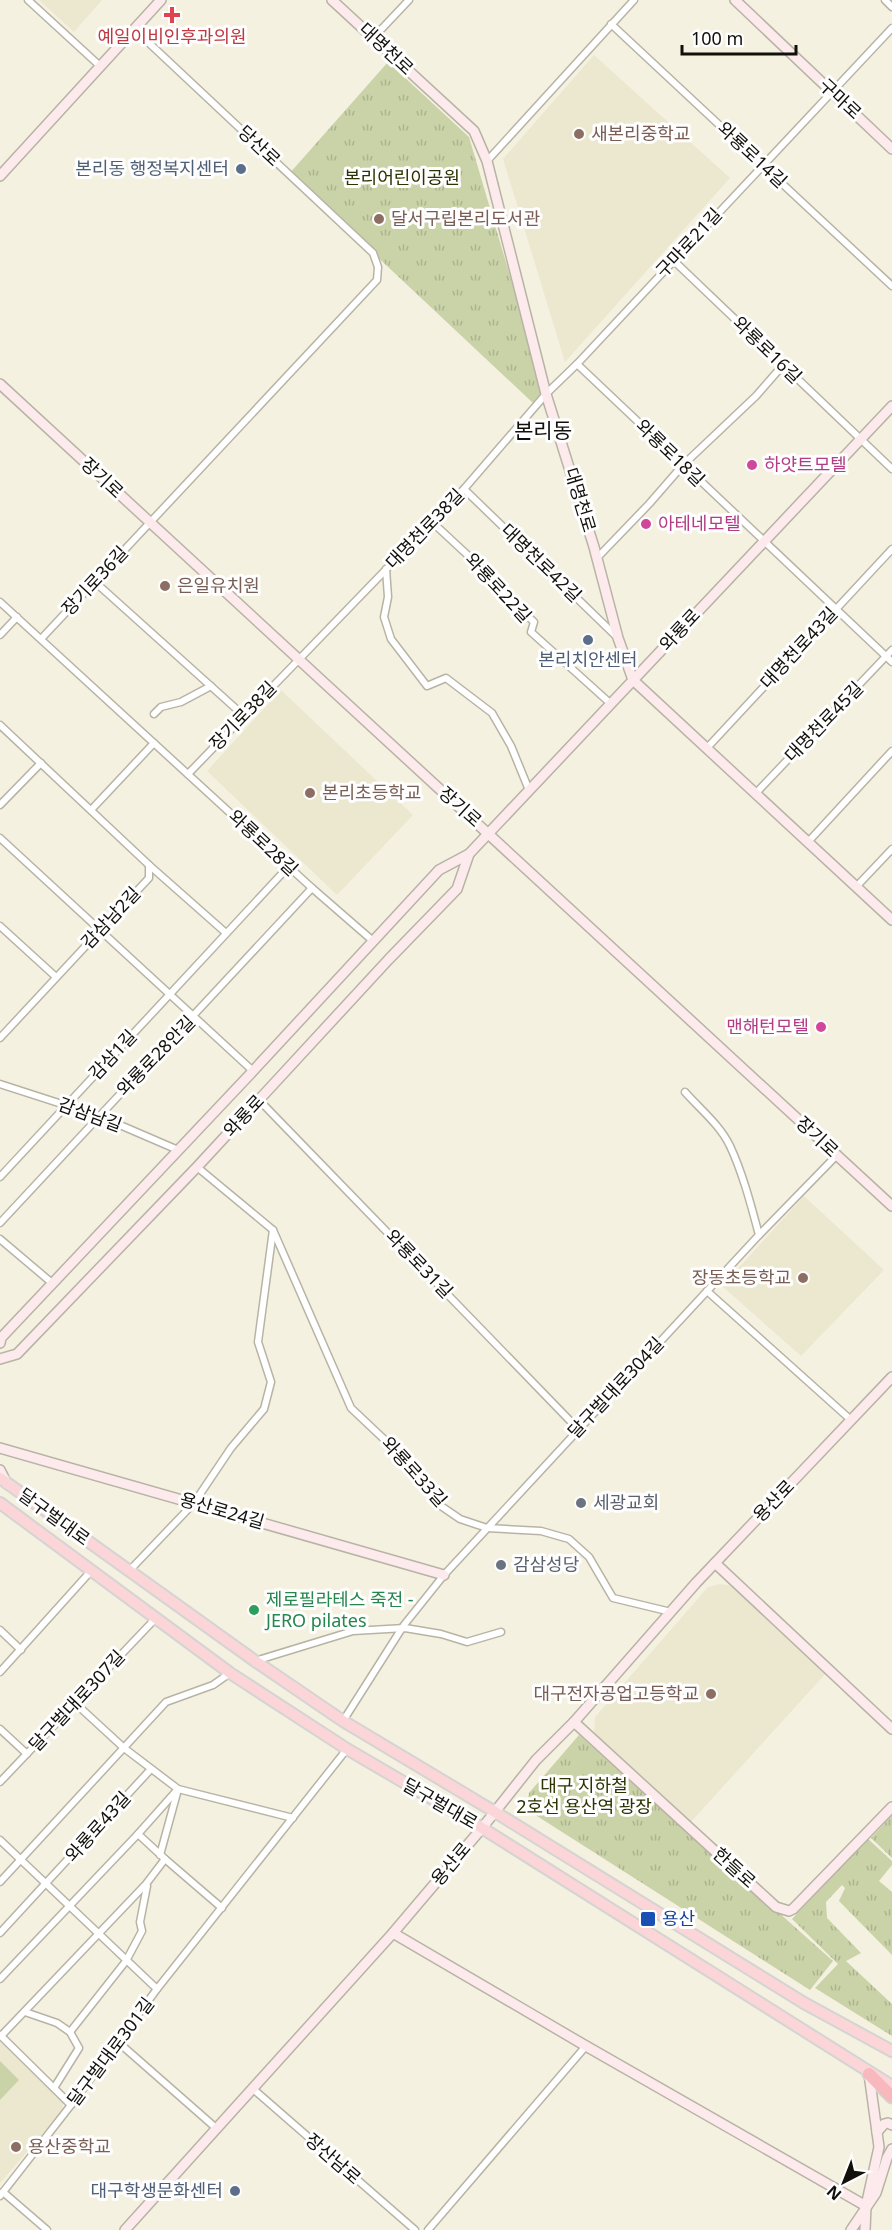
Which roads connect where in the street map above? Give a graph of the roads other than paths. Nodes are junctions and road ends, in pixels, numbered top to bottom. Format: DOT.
graph roads {
  1 [pos="28,0"];
  2 [pos="161,0"];
  3 [pos="332,0"];
  4 [pos="409,0"];
  5 [pos="634,0"];
  6 [pos="735,0"];
  7 [pos="885,0"];
  8 [pos="892,7"];
  9 [pos="611,24"];
  10 [pos="892,28"];
  11 [pos="134,29"];
  12 [pos="374,37"];
  13 [pos="100,66"];
  14 [pos="831,91"];
  15 [pos="892,149"];
  16 [pos="487,161"];
  17 [pos="762,164"];
  18 [pos="0,176"];
  19 [pos="673,260"];
  20 [pos="378,267"];
  21 [pos="892,286"];
  22 [pos="577,364"];
  23 [pos="783,365"];
  24 [pos="0,384"];
  25 [pos="546,394"];
  26 [pos="892,406"];
  27 [pos="861,440"];
  28 [pos="683,465"];
  29 [pos="892,469"];
  30 [pos="464,489"];
  31 [pos="150,522"];
  32 [pos="432,522"];
  33 [pos="764,542"];
  34 [pos="892,549"];
  35 [pos="597,558"];
  36 [pos="386,569"];
  37 [pos="95,582"];
  38 [pos="0,602"];
  39 [pos="835,609"];
  40 [pos="17,617"];
  41 [pos="0,635"];
  42 [pos="618,638"];
  43 [pos="41,639"];
  44 [pos="892,650"];
  45 [pos="886,657"];
  46 [pos="298,659"];
  47 [pos="892,662"];
  48 [pos="633,680"];
  49 [pos="211,686"];
  50 [pos="611,704"];
  51 [pos="154,714"];
  52 [pos="243,716"];
  53 [pos="0,725"];
  54 [pos="154,743"];
  55 [pos="708,748"];
  56 [pos="892,751"];
  57 [pos="40,763"];
  58 [pos="188,774"];
  59 [pos="529,790"];
  60 [pos="756,793"];
  61 [pos="0,805"];
  62 [pos="91,810"];
  63 [pos="489,833"];
  64 [pos="0,838"];
  65 [pos="808,842"];
  66 [pos="892,849"];
  67 [pos="469,854"];
  68 [pos="149,865"];
  69 [pos="289,866"];
  70 [pos="856,887"];
  71 [pos="312,888"];
  72 [pos="892,920"];
  73 [pos="0,926"];
  74 [pos="99,931"];
  75 [pos="226,933"];
  76 [pos="373,941"];
  77 [pos="56,977"];
  78 [pos="169,995"];
  79 [pos="194,1017"];
  80 [pos="0,1038"];
  81 [pos="253,1071"];
  82 [pos="0,1084"];
  83 [pos="685,1092"];
  84 [pos="259,1100"];
  85 [pos="66,1106"];
  86 [pos="99,1116"];
  87 [pos="178,1150"];
  88 [pos="837,1155"];
  89 [pos="197,1167"];
  90 [pos="0,1177"];
  91 [pos="892,1206"];
  92 [pos="0,1224"];
  93 [pos="273,1230"];
  94 [pos="759,1234"];
  95 [pos="0,1239"];
  96 [pos="52,1283"];
  97 [pos="707,1291"];
  98 [pos="0,1343"];
  99 [pos="0,1359"];
  100 [pos="892,1377"];
  101 [pos="851,1420"];
  102 [pos="578,1429"];
  103 [pos="0,1448"];
  104 [pos="0,1470"];
  105 [pos="4,1481"];
  106 [pos="0,1503"];
  107 [pos="194,1503"];
  108 [pos="487,1528"];
  109 [pos="715,1563"];
  110 [pos="91,1571"];
  111 [pos="129,1571"];
  112 [pos="444,1575"];
  113 [pos="670,1612"];
  114 [pos="155,1619"];
  115 [pos="403,1628"];
  116 [pos="0,1630"];
  117 [pos="501,1632"];
  118 [pos="21,1650"];
  119 [pos="255,1661"];
  120 [pos="0,1672"];
  121 [pos="230,1673"];
  122 [pos="75,1703"];
  123 [pos="343,1721"];
  124 [pos="574,1722"];
  125 [pos="0,1729"];
  126 [pos="892,1729"];
  127 [pos="124,1748"];
  128 [pos="347,1749"];
  129 [pos="27,1754"];
  130 [pos="151,1769"];
  131 [pos="0,1782"];
  132 [pos="177,1789"];
  133 [pos="892,1807"];
  134 [pos="495,1812"];
  135 [pos="293,1818"];
  136 [pos="482,1828"];
  137 [pos="138,1834"];
  138 [pos="0,1840"];
  139 [pos="163,1857"];
  140 [pos="20,1860"];
  141 [pos="0,1882"];
  142 [pos="147,1883"];
  143 [pos="46,1884"];
  144 [pos="70,1906"];
  145 [pos="222,1908"];
  146 [pos="0,1933"];
  147 [pos="393,1933"];
  148 [pos="98,1935"];
  149 [pos="126,1961"];
  150 [pos="0,1979"];
  151 [pos="157,1989"];
  152 [pos="25,2012"];
  153 [pos="70,2032"];
  154 [pos="1,2036"];
  155 [pos="118,2042"];
  156 [pos="586,2046"];
  157 [pos="892,2051"];
  158 [pos="869,2074"];
  159 [pos="892,2086"];
  160 [pos="54,2088"];
  161 [pos="251,2088"];
  162 [pos="892,2097"];
  163 [pos="71,2105"];
  164 [pos="892,2125"];
  165 [pos="216,2128"];
  166 [pos="878,2132"];
  167 [pos="892,2149"];
  168 [pos="1,2194"];
  169 [pos="866,2206"];
  170 [pos="47,2230"];
  171 [pos="125,2230"];
  172 [pos="415,2230"];
  173 [pos="428,2230"];
  174 [pos="851,2230"];
  175 [pos="865,2230"];
  1 -- 13 [label="street"];
  2 -- 11 [label="main road"];
  3 -- 12 [label="main road, 대명천로"];
  4 -- 12 [label="street"];
  5 -- 9 [label="street"];
  6 -- 14 [label="main road, 구마로"];
  7 -- 8 [label="street"];
  9 -- 16 [label="street"];
  9 -- 17 [label="street, 와룡로14길"];
  10 -- 14 [label="street, 구마로21길"];
  11 -- 13 [label="main road"];
  11 -- 20 [label="street, 당산로"];
  12 -- 16 [label="main road, 대명천로"];
  13 -- 18 [label="main road"];
  14 -- 15 [label="main road, 구마로"];
  14 -- 17 [label="street, 구마로21길"];
  16 -- 25 [label="main road, 대명천로"];
  17 -- 19 [label="street, 구마로21길"];
  17 -- 21 [label="street, 와룡로14길"];
  19 -- 22 [label="street, 구마로21길"];
  19 -- 23 [label="street, 와룡로16길"];
  20 -- 31 [label="street, 장기로36길"];
  22 -- 25 [label="street, 구마로21길"];
  22 -- 28 [label="street, 와룡로18길"];
  23 -- 27 [label="street, 와룡로16길"];
  23 -- 28 [label="street"];
  24 -- 31 [label="main road, 장기로"];
  25 -- 30 [label="street, 대명천로38길"];
  25 -- 35 [label="main road, 대명천로"];
  26 -- 27 [label="main road, 와룡로"];
  27 -- 29 [label="street, 와룡로16길"];
  27 -- 33 [label="main road, 와룡로"];
  28 -- 33 [label="street, 와룡로18길"];
  28 -- 35 [label="street"];
  30 -- 32 [label="street, 대명천로38길"];
  30 -- 42 [label="street, 대명천로42길"];
  31 -- 37 [label="street, 장기로36길"];
  31 -- 46 [label="main road, 장기로"];
  32 -- 36 [label="street, 대명천로38길"];
  32 -- 50 [label="street, 와룡로22길"];
  33 -- 39 [label="street, 와룡로18길"];
  33 -- 48 [label="main road, 와룡로"];
  34 -- 39 [label="street, 대명천로43길"];
  35 -- 42 [label="main road, 대명천로"];
  36 -- 46 [label="street, 대명천로38길"];
  36 -- 59 [label="street"];
  37 -- 43 [label="street, 장기로36길"];
  37 -- 49 [label="street"];
  38 -- 40 [label="street, 와룡로28길"];
  39 -- 45 [label="street, 와룡로18길"];
  39 -- 55 [label="street, 대명천로43길"];
  40 -- 41 [label="street"];
  40 -- 43 [label="street, 와룡로28길"];
  42 -- 48 [label="main road, 대명천로"];
  43 -- 54 [label="street, 와룡로28길"];
  44 -- 45 [label="street, 대명천로45길"];
  45 -- 47 [label="street, 와룡로18길"];
  45 -- 60 [label="street, 대명천로45길"];
  46 -- 52 [label="street, 장기로38길"];
  46 -- 63 [label="main road, 장기로"];
  48 -- 50 [label="main road, 와룡로"];
  48 -- 55 [label="main road, 대명천로"];
  49 -- 51 [label="street"];
  49 -- 52 [label="street"];
  50 -- 59 [label="main road, 와룡로"];
  52 -- 58 [label="street, 장기로38길"];
  53 -- 57 [label="street, 감삼남2길"];
  54 -- 58 [label="street, 와룡로28길"];
  54 -- 62 [label="street"];
  55 -- 60 [label="main road, 대명천로"];
  56 -- 65 [label="street"];
  57 -- 61 [label="street"];
  57 -- 62 [label="street, 감삼남2길"];
  58 -- 69 [label="street, 와룡로28길"];
  59 -- 63 [label="main road, 와룡로"];
  60 -- 65 [label="main road, 대명천로"];
  62 -- 68 [label="street, 감삼남2길"];
  63 -- 67 [label="main road, 와룡로"];
  63 -- 88 [label="main road, 장기로"];
  64 -- 74 [label="street"];
  65 -- 70 [label="main road, 대명천로"];
  66 -- 70 [label="street"];
  67 -- 76 [label="main road, 와룡로"];
  67 -- 84 [label="main road, 와룡로"];
  68 -- 74 [label="street, 감삼남2길"];
  68 -- 75 [label="street"];
  69 -- 71 [label="street, 와룡로28길"];
  69 -- 75 [label="street, 감삼1길"];
  70 -- 72 [label="main road, 대명천로"];
  71 -- 76 [label="street, 와룡로28길"];
  71 -- 79 [label="street, 와룡로28안길"];
  73 -- 77 [label="street"];
  74 -- 77 [label="street, 감삼남2길"];
  74 -- 78 [label="street"];
  75 -- 78 [label="street, 감삼1길"];
  76 -- 81 [label="main road, 와룡로"];
  77 -- 80 [label="street, 감삼남2길"];
  78 -- 79 [label="street"];
  78 -- 85 [label="street, 감삼1길"];
  79 -- 81 [label="street"];
  79 -- 86 [label="street, 와룡로28안길"];
  81 -- 87 [label="main road, 와룡로"];
  82 -- 85 [label="street, 감삼남길"];
  83 -- 94 [label="street"];
  84 -- 89 [label="main road, 와룡로"];
  84 -- 102 [label="street, 와룡로31길"];
  85 -- 86 [label="street, 감삼남길"];
  85 -- 90 [label="street, 감삼1길"];
  86 -- 87 [label="street, 감삼남길"];
  86 -- 92 [label="street, 와룡로28안길"];
  87 -- 96 [label="main road, 와룡로"];
  88 -- 91 [label="main road, 장기로"];
  88 -- 94 [label="street, 달구벌대로304길"];
  89 -- 93 [label="street, 와룡로33길"];
  89 -- 99 [label="main road, 와룡로"];
  93 -- 107 [label="street"];
  93 -- 108 [label="street, 와룡로33길"];
  94 -- 97 [label="street, 달구벌대로304길"];
  95 -- 96 [label="street"];
  96 -- 98 [label="main road, 와룡로"];
  97 -- 101 [label="street"];
  97 -- 102 [label="street, 달구벌대로304길"];
  100 -- 101 [label="main road, 용산로"];
  101 -- 109 [label="main road, 용산로"];
  102 -- 108 [label="street, 달구벌대로304길"];
  103 -- 107 [label="main road, 용산로24길"];
  104 -- 105 [label="main road"];
  105 -- 111 [label="main road, 달구벌대로"];
  106 -- 110 [label="main road, 달구벌대로"];
  107 -- 111 [label="street"];
  107 -- 112 [label="main road, 용산로24길"];
  108 -- 112 [label="street, 달구벌대로304길"];
  108 -- 113 [label="street, 와룡로33길"];
  109 -- 113 [label="main road, 용산로"];
  109 -- 126 [label="main road"];
  110 -- 114 [label="main road, 달구벌대로"];
  110 -- 118 [label="street"];
  111 -- 119 [label="main road, 달구벌대로"];
  112 -- 115 [label="street, 달구벌대로304길"];
  113 -- 124 [label="main road, 용산로"];
  114 -- 121 [label="main road, 달구벌대로"];
  114 -- 122 [label="street, 달구벌대로307길"];
  115 -- 117 [label="street"];
  115 -- 119 [label="street"];
  115 -- 123 [label="street"];
  116 -- 118 [label="street"];
  118 -- 120 [label="street"];
  119 -- 123 [label="main road, 달구벌대로"];
  121 -- 127 [label="street"];
  121 -- 128 [label="main road, 달구벌대로"];
  122 -- 127 [label="street"];
  122 -- 129 [label="street, 달구벌대로307길"];
  123 -- 134 [label="main road, 달구벌대로"];
  124 -- 133 [label="main road, 한들로"];
  124 -- 134 [label="main road, 용산로"];
  125 -- 129 [label="street"];
  127 -- 130 [label="street"];
  127 -- 140 [label="street"];
  128 -- 135 [label="street, 달구벌대로301길"];
  128 -- 136 [label="main road, 달구벌대로"];
  129 -- 131 [label="street, 달구벌대로307길"];
  130 -- 132 [label="street"];
  130 -- 143 [label="street, 와룡로43길"];
  132 -- 135 [label="street"];
  132 -- 137 [label="street, 와룡로43길"];
  132 -- 139 [label="street"];
  134 -- 136 [label="main road, 용산로"];
  134 -- 157 [label="main road, 달구벌대로"];
  135 -- 145 [label="street, 달구벌대로301길"];
  136 -- 147 [label="main road, 용산로"];
  136 -- 158 [label="main road, 달구벌대로"];
  137 -- 139 [label="street, 와룡로43길"];
  137 -- 144 [label="street, 와룡로43길"];
  138 -- 140 [label="street"];
  139 -- 142 [label="street"];
  139 -- 145 [label="street"];
  140 -- 141 [label="street"];
  140 -- 143 [label="street"];
  142 -- 148 [label="street"];
  142 -- 149 [label="street"];
  143 -- 144 [label="street"];
  143 -- 146 [label="street, 와룡로43길"];
  144 -- 148 [label="street"];
  144 -- 150 [label="street, 와룡로43길"];
  145 -- 151 [label="street, 달구벌대로301길"];
  147 -- 156 [label="main road"];
  147 -- 161 [label="main road, 용산로"];
  148 -- 149 [label="street"];
  148 -- 152 [label="street"];
  149 -- 151 [label="street"];
  149 -- 153 [label="street"];
  151 -- 155 [label="street, 달구벌대로301길"];
  152 -- 153 [label="street"];
  152 -- 154 [label="street"];
  153 -- 160 [label="street"];
  154 -- 160 [label="street"];
  155 -- 163 [label="street, 달구벌대로301길"];
  155 -- 165 [label="street"];
  156 -- 169 [label="main road"];
  156 -- 173 [label="street"];
  158 -- 159 [label="main road, 달구벌대로"];
  158 -- 162 [label="highway"];
  158 -- 166 [label="main road"];
  160 -- 163 [label="street"];
  161 -- 165 [label="main road, 용산로"];
  161 -- 172 [label="street, 장산남로"];
  163 -- 168 [label="street, 달구벌대로301길"];
  164 -- 166 [label="main road"];
  165 -- 171 [label="main road, 용산로"];
  166 -- 169 [label="main road"];
  167 -- 169 [label="main road"];
  168 -- 170 [label="street"];
  169 -- 174 [label="main road"];
  169 -- 175 [label="main road"];
}
